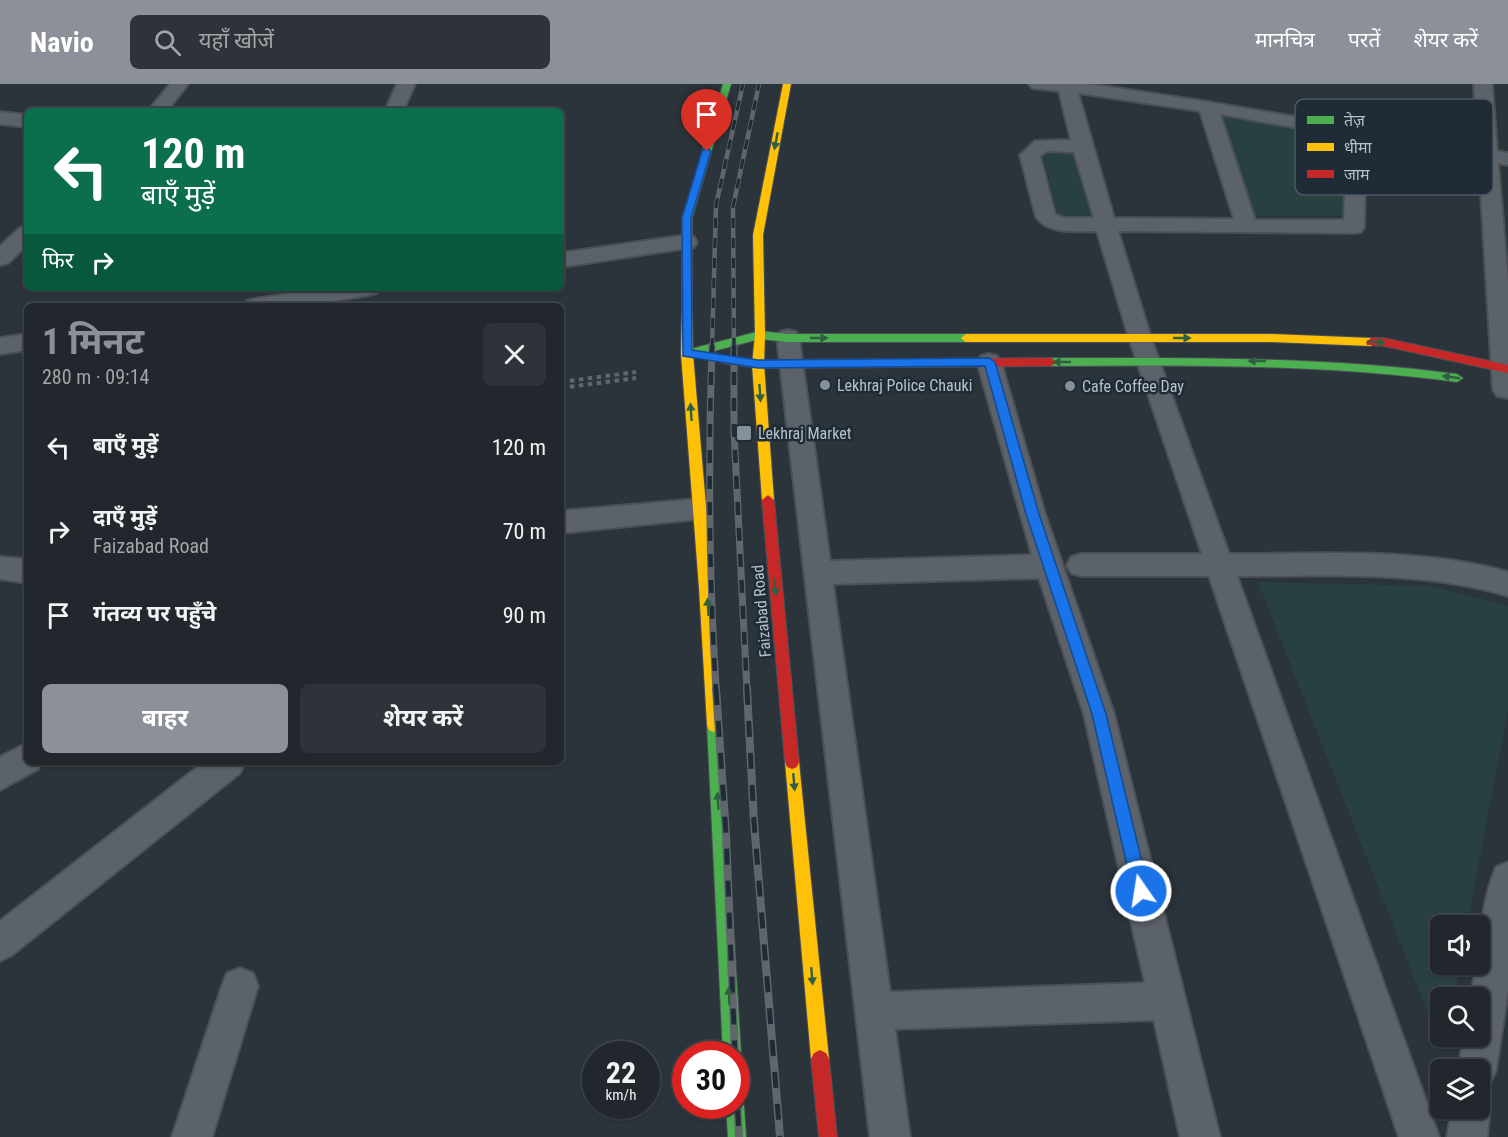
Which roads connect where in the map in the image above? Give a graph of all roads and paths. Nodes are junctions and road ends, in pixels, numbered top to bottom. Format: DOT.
graph roads {
  1 [pos="179,84"];
  2 [pos="406,84"];
  3 [pos="727,84"];
  4 [pos="787,84"];
  5 [pos="1038,84"];
  6 [pos="1483,84"];
  7 [pos="1067,86"];
  8 [pos="1486,99"];
  9 [pos="1208,107"];
  10 [pos="159,108"];
  11 [pos="395,108"];
  12 [pos="0,118"];
  13 [pos="24,121"];
  14 [pos="1295,122"];
  15 [pos="1493,133"];
  16 [pos="1082,146"];
  17 [pos="1498,157"];
  18 [pos="1355,195"];
  19 [pos="1106,226"];
  20 [pos="1247,227"];
  21 [pos="24,236"];
  22 [pos="687,242"];
  23 [pos="0,258"];
  24 [pos="564,260"];
  25 [pos="335,291"];
  26 [pos="312,293"];
  27 [pos="268,303"];
  28 [pos="24,342"];
  29 [pos="780,345"];
  30 [pos="0,346"];
  31 [pos="1144,349"];
  32 [pos="687,354"];
  33 [pos="989,362"];
  34 [pos="758,364"];
  35 [pos="1506,368"];
  36 [pos="636,372"];
  37 [pos="636,378"];
  38 [pos="1471,380"];
  39 [pos="564,382"];
  40 [pos="564,388"];
  41 [pos="1502,390"];
  42 [pos="698,509"];
  43 [pos="564,522"];
  44 [pos="1081,565"];
  45 [pos="1220,565"];
  46 [pos="1050,566"];
  47 [pos="0,568"];
  48 [pos="24,571"];
  49 [pos="819,573"];
  50 [pos="1508,584"];
  51 [pos="24,760"];
  52 [pos="225,765"];
  53 [pos="0,775"];
  54 [pos="1508,879"];
  55 [pos="0,943"];
  56 [pos="240,986"];
  57 [pos="1167,1001"];
  58 [pos="874,1011"];
  59 [pos="731,1041"];
  60 [pos="1479,1059"];
  61 [pos="736,1119"];
  62 [pos="1469,1119"];
  63 [pos="192,1137"];
  64 [pos="737,1137"];
  65 [pos="828,1137"];
  66 [pos="891,1137"];
  67 [pos="1200,1137"];
  68 [pos="1419,1137"];
  69 [pos="1467,1137"];
  1 -- 10 [label="street"];
  2 -- 11 [label="street"];
  3 -- 22 [label="main road"];
  4 -- 29 [label="main road, Faizabad Road, one-way"];
  5 -- 7 [label="street"];
  6 -- 8 [label="street"];
  7 -- 9 [label="street"];
  7 -- 16 [label="street"];
  9 -- 14 [label="street"];
  9 -- 20 [label="street"];
  12 -- 13 [label="street"];
  15 -- 17 [label="street"];
  16 -- 19 [label="street"];
  16 -- 19 [label="street"];
  17 -- 35 [label="street"];
  18 -- 20 [label="street"];
  19 -- 20 [label="street"];
  19 -- 31 [label="street"];
  21 -- 23 [label="street"];
  22 -- 24 [label="street"];
  22 -- 32 [label="main road"];
  25 -- 26 [label="street"];
  26 -- 27 [label="street"];
  28 -- 30 [label="street"];
  29 -- 31 [label="main road, one-way"];
  29 -- 32 [label="main road"];
  29 -- 33 [label="main road"];
  29 -- 34 [label="main road, Faizabad Road"];
  29 -- 34 [label="main road"];
  29 -- 49 [label="street"];
  31 -- 33 [label="main road, one-way"];
  31 -- 35 [label="main road, one-way"];
  38 -- 31 [label="main road, one-way"];
  31 -- 45 [label="street"];
  32 -- 34 [label="main road"];
  42 -- 32 [label="main road, one-way"];
  33 -- 46 [label="street"];
  34 -- 65 [label="main road, Faizabad Road, one-way"];
  35 -- 41 [label="street"];
  36 -- 39 [label="path"];
  37 -- 40 [label="path"];
  42 -- 43 [label="street"];
  59 -- 42 [label="main road, one-way"];
  44 -- 45 [label="street"];
  45 -- 50 [label="street"];
  45 -- 68 [label="street"];
  46 -- 49 [label="street"];
  46 -- 57 [label="street"];
  47 -- 48 [label="street"];
  49 -- 58 [label="street"];
  51 -- 53 [label="street"];
  52 -- 55 [label="street"];
  54 -- 60 [label="street"];
  56 -- 63 [label="street"];
  57 -- 58 [label="street"];
  57 -- 67 [label="street"];
  58 -- 66 [label="street"];
  61 -- 64 [label="main road"];
  62 -- 69 [label="street"];
}
